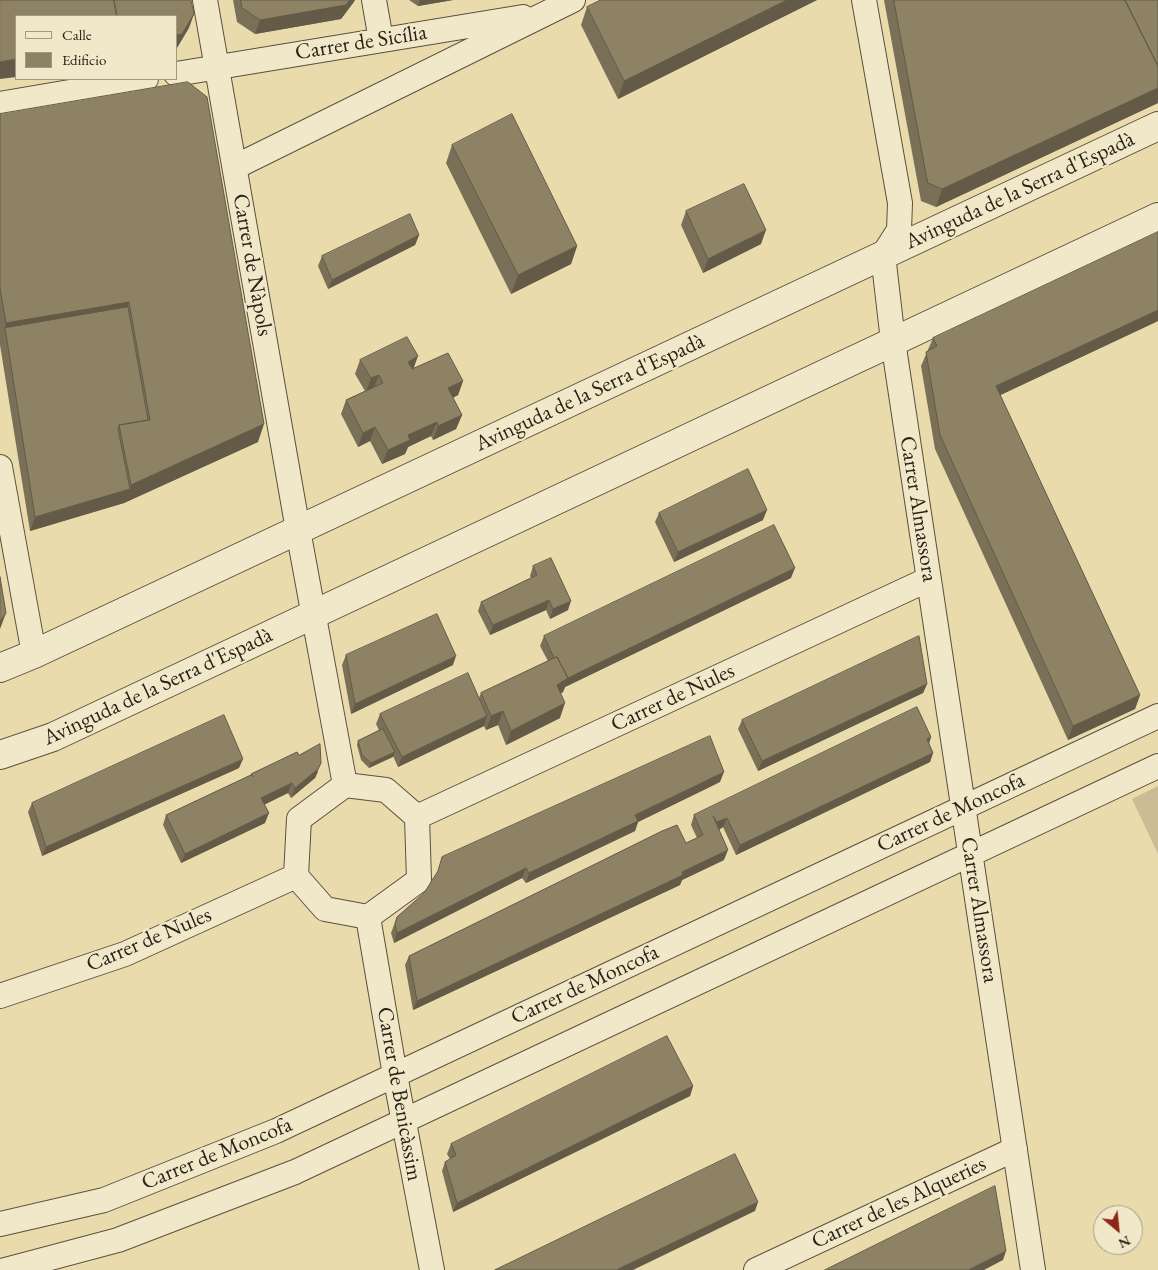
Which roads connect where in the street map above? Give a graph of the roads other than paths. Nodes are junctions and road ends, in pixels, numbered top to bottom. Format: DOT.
graph roads {
  1 [pos="206,0"];
  2 [pos="374,0"];
  3 [pos="573,0"];
  4 [pos="864,0"];
  5 [pos="546,6"];
  6 [pos="381,40"];
  7 [pos="217,66"];
  8 [pos="178,74"];
  9 [pos="140,80"];
  10 [pos="0,104"];
  11 [pos="1158,126"];
  12 [pos="234,167"];
  13 [pos="1158,217"];
  14 [pos="883,256"];
  15 [pos="893,342"];
  16 [pos="0,467"];
  17 [pos="298,530"];
  18 [pos="929,579"];
  19 [pos="315,614"];
  20 [pos="34,654"];
  21 [pos="0,668"];
  22 [pos="1158,716"];
  23 [pos="0,755"];
  24 [pos="1158,766"];
  25 [pos="345,785"];
  26 [pos="963,807"];
  27 [pos="417,817"];
  28 [pos="970,854"];
  29 [pos="296,876"];
  30 [pos="368,917"];
  31 [pos="0,996"];
  32 [pos="395,1075"];
  33 [pos="404,1121"];
  34 [pos="1015,1149"];
  35 [pos="0,1224"];
  36 [pos="5,1270"];
  37 [pos="432,1270"];
  38 [pos="756,1270"];
  39 [pos="1033,1270"];
  1 -- 7 [label="street, Carrer de Nàpols"];
  2 -- 6 [label="street"];
  3 -- 5 [label="street, Carrer de Sicília"];
  4 -- 14 [label="street"];
  5 -- 6 [label="street, Carrer de Sicília"];
  5 -- 12 [label="street, Carrer de Sicília"];
  6 -- 7 [label="street, Carrer de Sicília"];
  7 -- 8 [label="street, Carrer de Sicília"];
  7 -- 12 [label="street, Carrer de Nàpols"];
  9 -- 10 [label="street"];
  11 -- 14 [label="street, Avinguda de la Serra d'Espadà"];
  12 -- 17 [label="street, Carrer de Nàpols"];
  13 -- 15 [label="street, Avinguda de la Serra d'Espadà"];
  14 -- 15 [label="street, Avinguda de la Serra d'Espadà"];
  14 -- 17 [label="street, Avinguda de la Serra d'Espadà"];
  15 -- 18 [label="street, Carrer Almassora"];
  15 -- 19 [label="street, Avinguda de la Serra d'Espadà"];
  16 -- 20 [label="street"];
  17 -- 19 [label="street"];
  17 -- 20 [label="street, Avinguda de la Serra d'Espadà"];
  18 -- 26 [label="street, Carrer Almassora"];
  18 -- 27 [label="street, Carrer de Nules"];
  19 -- 23 [label="street, Avinguda de la Serra d'Espadà"];
  19 -- 25 [label="street"];
  20 -- 21 [label="street, Avinguda de la Serra d'Espadà"];
  22 -- 26 [label="street, Carrer de Moncofa"];
  24 -- 28 [label="street, Carrer de Moncofa"];
  25 -- 27 [label="street"];
  25 -- 29 [label="street"];
  26 -- 28 [label="street, Carrer Almassora"];
  26 -- 32 [label="street, Carrer de Moncofa"];
  27 -- 30 [label="street"];
  28 -- 33 [label="street, Carrer de Moncofa"];
  28 -- 34 [label="street, Carrer Almassora"];
  29 -- 30 [label="street"];
  29 -- 31 [label="street, Carrer de Nules"];
  30 -- 32 [label="street, Carrer de Benicàssim"];
  32 -- 33 [label="street, Carrer de Benicàssim"];
  32 -- 35 [label="street, Carrer de Moncofa"];
  33 -- 36 [label="street, Carrer de Moncofa"];
  33 -- 37 [label="street, Carrer de Benicàssim"];
  34 -- 38 [label="street, Carrer de les Alqueries"];
  34 -- 39 [label="street, Carrer Almassora"];
}
